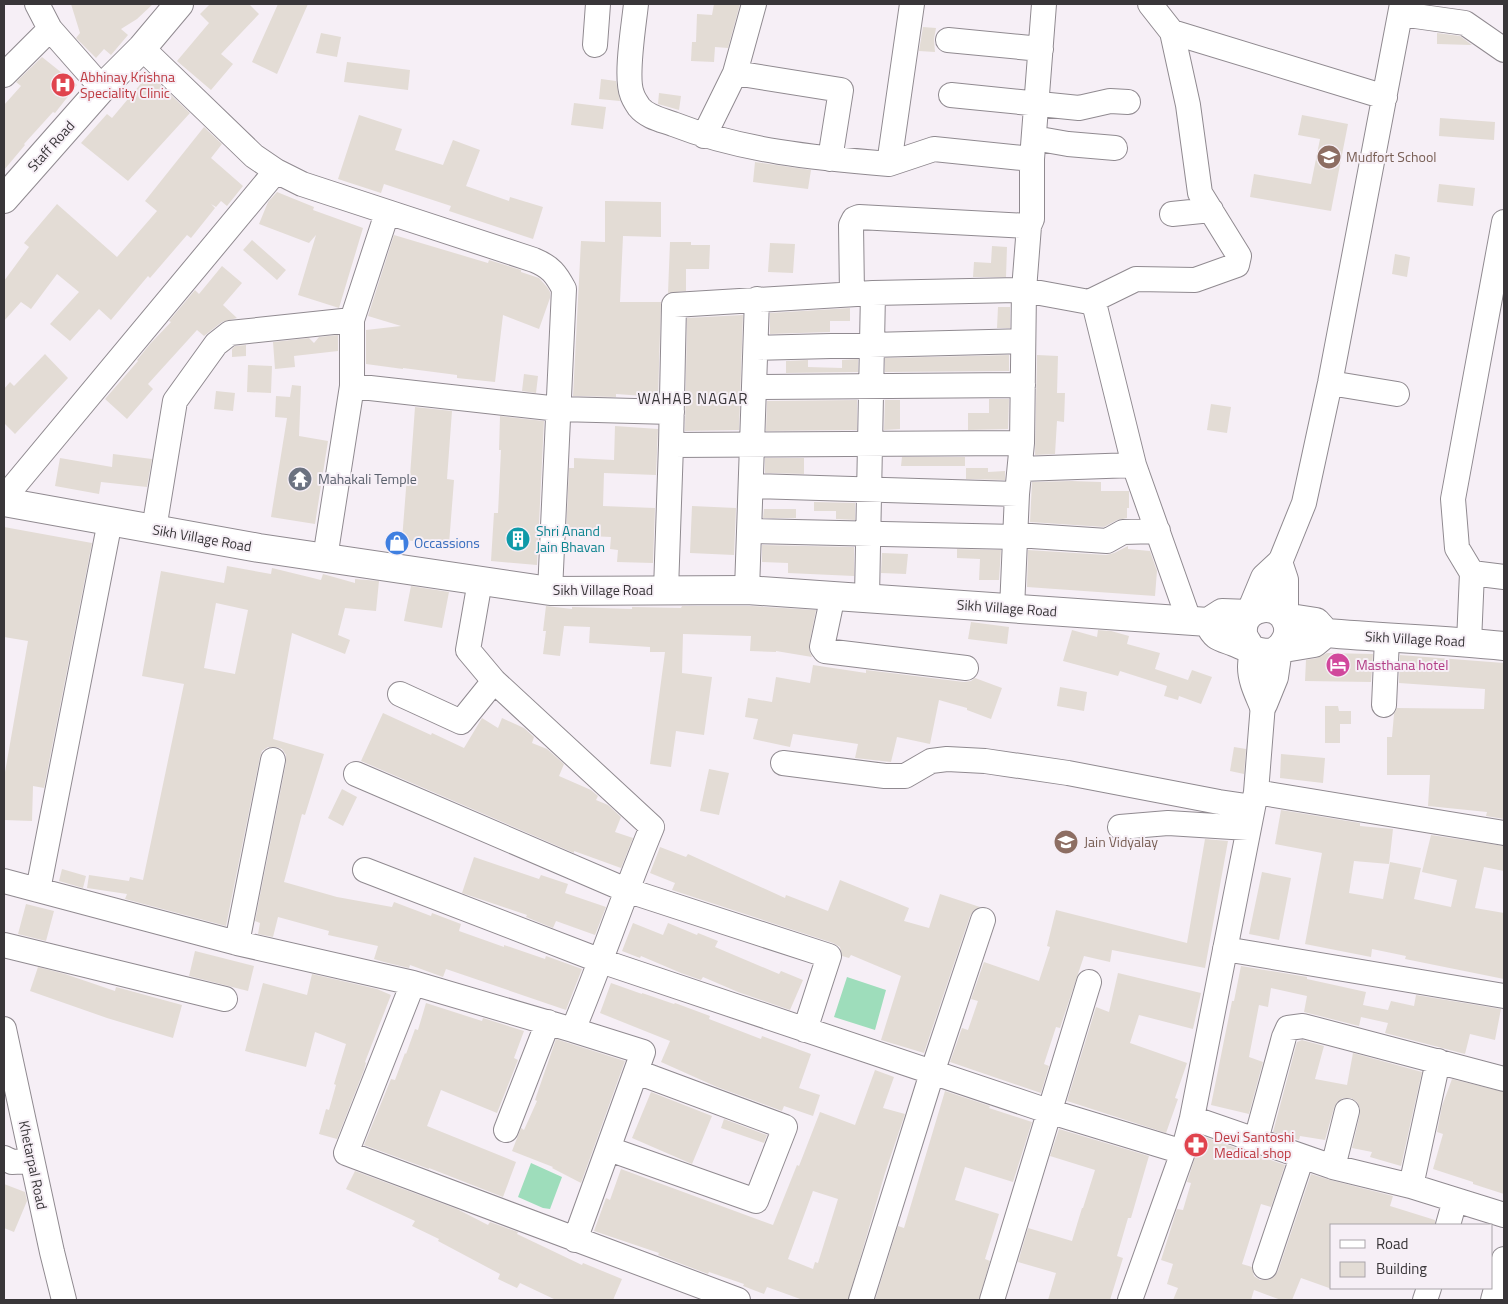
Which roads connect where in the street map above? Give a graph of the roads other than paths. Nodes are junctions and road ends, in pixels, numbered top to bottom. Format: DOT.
graph roads {
  1 [pos="37,4"];
  2 [pos="179,4"];
  3 [pos="598,4"];
  4 [pos="636,4"];
  5 [pos="754,4"];
  6 [pos="912,4"];
  7 [pos="1044,4"];
  8 [pos="1150,4"];
  9 [pos="1401,9"];
  10 [pos="50,29"];
  11 [pos="1475,30"];
  12 [pos="1172,32"];
  13 [pos="1504,32"];
  14 [pos="948,40"];
  15 [pos="595,45"];
  16 [pos="142,48"];
  17 [pos="1041,49"];
  18 [pos="1504,50"];
  19 [pos="735,73"];
  20 [pos="4,75"];
  21 [pos="102,88"];
  22 [pos="951,95"];
  23 [pos="1384,97"];
  24 [pos="1128,102"];
  25 [pos="1036,103"];
  26 [pos="704,136"];
  27 [pos="1033,148"];
  28 [pos="1115,148"];
  29 [pos="830,159"];
  30 [pos="889,164"];
  31 [pos="276,171"];
  32 [pos="4,199"];
  33 [pos="1211,210"];
  34 [pos="387,213"];
  35 [pos="1172,214"];
  36 [pos="1504,222"];
  37 [pos="1029,226"];
  38 [pos="1024,290"];
  39 [pos="862,294"];
  40 [pos="757,299"];
  41 [pos="1089,302"];
  42 [pos="352,320"];
  43 [pos="1023,341"];
  44 [pos="872,345"];
  45 [pos="756,348"];
  46 [pos="1330,383"];
  47 [pos="1023,385"];
  48 [pos="352,386"];
  49 [pos="871,386"];
  50 [pos="755,387"];
  51 [pos="1397,394"];
  52 [pos="560,409"];
  53 [pos="672,412"];
  54 [pos="870,443"];
  55 [pos="1022,443"];
  56 [pos="753,444"];
  57 [pos="671,445"];
  58 [pos="1134,465"];
  59 [pos="1020,469"];
  60 [pos="751,486"];
  61 [pos="869,490"];
  62 [pos="1017,494"];
  63 [pos="4,500"];
  64 [pos="110,521"];
  65 [pos="154,530"];
  66 [pos="749,531"];
  67 [pos="1158,531"];
  68 [pos="868,534"];
  69 [pos="1016,536"];
  70 [pos="325,558"];
  71 [pos="1279,565"];
  72 [pos="1472,572"];
  73 [pos="1504,577"];
  74 [pos="480,581"];
  75 [pos="666,590"];
  76 [pos="747,590"];
  77 [pos="550,591"];
  78 [pos="833,595"];
  79 [pos="867,597"];
  80 [pos="1012,609"];
  81 [pos="1250,614"];
  82 [pos="1284,617"];
  83 [pos="1199,621"];
  84 [pos="1326,634"];
  85 [pos="1387,638"];
  86 [pos="1469,642"];
  87 [pos="1504,646"];
  88 [pos="1265,649"];
  89 [pos="966,668"];
  90 [pos="494,681"];
  91 [pos="400,694"];
  92 [pos="1263,704"];
  93 [pos="1384,705"];
  94 [pos="273,760"];
  95 [pos="783,763"];
  96 [pos="356,774"];
  97 [pos="1252,809"];
  98 [pos="1120,827"];
  99 [pos="1504,832"];
  100 [pos="365,870"];
  101 [pos="4,881"];
  102 [pos="38,890"];
  103 [pos="626,890"];
  104 [pos="983,920"];
  105 [pos="237,943"];
  106 [pos="4,945"];
  107 [pos="1224,949"];
  108 [pos="601,961"];
  109 [pos="1089,982"];
  110 [pos="413,983"];
  111 [pos="1504,996"];
  112 [pos="225,999"];
  113 [pos="548,1022"];
  114 [pos="4,1029"];
  115 [pos="573,1030"];
  116 [pos="805,1030"];
  117 [pos="1438,1061"];
  118 [pos="637,1072"];
  119 [pos="932,1073"];
  120 [pos="9,1077"];
  121 [pos="1504,1079"];
  122 [pos="1048,1111"];
  123 [pos="1346,1111"];
  124 [pos="1192,1118"];
  125 [pos="506,1130"];
  126 [pos="1256,1140"];
  127 [pos="609,1149"];
  128 [pos="1182,1152"];
  129 [pos="1302,1157"];
  130 [pos="4,1158"];
  131 [pos="32,1161"];
  132 [pos="1333,1167"];
  133 [pos="1411,1186"];
  134 [pos="1455,1200"];
  135 [pos="1504,1215"];
  136 [pos="1448,1224"];
  137 [pos="576,1240"];
  138 [pos="1504,1259"];
  139 [pos="1265,1267"];
  140 [pos="733,1299"];
  141 [pos="64,1300"];
  142 [pos="861,1300"];
  143 [pos="992,1300"];
  144 [pos="1130,1300"];
  145 [pos="1493,1300"];
  1 -- 10 [label="street"];
  2 -- 16 [label="main road, Staff Road"];
  3 -- 15 [label="street"];
  4 -- 26 [label="street"];
  5 -- 19 [label="street"];
  6 -- 30 [label="street"];
  7 -- 17 [label="street"];
  8 -- 12 [label="street"];
  9 -- 11 [label="street"];
  9 -- 23 [label="street"];
  10 -- 20 [label="street"];
  10 -- 21 [label="street"];
  11 -- 13 [label="street"];
  11 -- 18 [label="street"];
  12 -- 23 [label="street"];
  12 -- 33 [label="street"];
  14 -- 17 [label="street"];
  16 -- 21 [label="main road, Staff Road"];
  16 -- 31 [label="street"];
  17 -- 25 [label="street"];
  19 -- 26 [label="street"];
  19 -- 29 [label="street"];
  21 -- 32 [label="main road, Staff Road"];
  22 -- 25 [label="street"];
  23 -- 46 [label="street"];
  24 -- 25 [label="street"];
  25 -- 27 [label="street"];
  26 -- 29 [label="street"];
  27 -- 28 [label="street"];
  27 -- 30 [label="street"];
  27 -- 37 [label="street"];
  29 -- 30 [label="street"];
  31 -- 34 [label="street"];
  31 -- 63 [label="street"];
  33 -- 35 [label="street"];
  33 -- 41 [label="street"];
  34 -- 42 [label="street"];
  34 -- 52 [label="street"];
  36 -- 72 [label="street"];
  37 -- 38 [label="street"];
  37 -- 39 [label="street"];
  38 -- 39 [label="street"];
  38 -- 41 [label="street"];
  38 -- 43 [label="street"];
  39 -- 40 [label="street"];
  39 -- 44 [label="street"];
  40 -- 45 [label="street"];
  40 -- 53 [label="street"];
  41 -- 58 [label="street"];
  42 -- 48 [label="street"];
  42 -- 65 [label="street"];
  43 -- 44 [label="street"];
  43 -- 47 [label="street"];
  44 -- 45 [label="street"];
  44 -- 49 [label="street"];
  45 -- 50 [label="street"];
  46 -- 51 [label="street"];
  46 -- 71 [label="street"];
  47 -- 49 [label="street"];
  47 -- 55 [label="street"];
  48 -- 52 [label="street"];
  48 -- 70 [label="street"];
  49 -- 50 [label="street"];
  49 -- 54 [label="street"];
  50 -- 56 [label="street"];
  52 -- 53 [label="street"];
  52 -- 77 [label="street"];
  53 -- 57 [label="street"];
  54 -- 55 [label="street"];
  54 -- 56 [label="street"];
  54 -- 61 [label="street"];
  55 -- 59 [label="street"];
  56 -- 57 [label="street"];
  56 -- 60 [label="street"];
  57 -- 75 [label="street"];
  58 -- 59 [label="street"];
  58 -- 67 [label="street"];
  59 -- 62 [label="street"];
  60 -- 61 [label="street"];
  60 -- 66 [label="street"];
  61 -- 62 [label="street"];
  61 -- 68 [label="street"];
  62 -- 69 [label="street"];
  63 -- 64 [label="main road, Sikh Village Road"];
  64 -- 65 [label="main road, Sikh Village Road"];
  64 -- 102 [label="street"];
  65 -- 70 [label="main road, Sikh Village Road"];
  66 -- 68 [label="street"];
  66 -- 76 [label="street"];
  67 -- 69 [label="street"];
  67 -- 83 [label="street"];
  68 -- 69 [label="street"];
  68 -- 79 [label="street"];
  69 -- 80 [label="street"];
  70 -- 74 [label="main road, Sikh Village Road"];
  71 -- 81 [label="main road"];
  71 -- 82 [label="main road"];
  72 -- 73 [label="street"];
  72 -- 86 [label="street"];
  74 -- 77 [label="main road, Sikh Village Road"];
  74 -- 90 [label="street"];
  75 -- 76 [label="main road, Sikh Village Road"];
  75 -- 77 [label="main road, Sikh Village Road"];
  76 -- 78 [label="main road, Sikh Village Road"];
  78 -- 79 [label="main road, Sikh Village Road"];
  78 -- 89 [label="street"];
  79 -- 80 [label="main road, Sikh Village Road"];
  80 -- 83 [label="main road, Sikh Village Road"];
  81 -- 82 [label="main road"];
  81 -- 83 [label="main road"];
  81 -- 88 [label="main road"];
  82 -- 84 [label="main road"];
  82 -- 88 [label="main road"];
  83 -- 88 [label="main road"];
  84 -- 85 [label="main road, Sikh Village Road"];
  84 -- 88 [label="main road"];
  85 -- 86 [label="main road, Sikh Village Road"];
  85 -- 93 [label="street"];
  86 -- 87 [label="main road, Sikh Village Road"];
  88 -- 92 [label="main road"];
  90 -- 91 [label="street"];
  90 -- 103 [label="street"];
  92 -- 97 [label="street"];
  94 -- 105 [label="street"];
  95 -- 97 [label="street"];
  96 -- 103 [label="street"];
  97 -- 98 [label="street"];
  97 -- 99 [label="street"];
  97 -- 107 [label="street"];
  100 -- 108 [label="street"];
  101 -- 102 [label="street"];
  102 -- 105 [label="street"];
  103 -- 108 [label="street"];
  103 -- 116 [label="street"];
  104 -- 119 [label="street"];
  105 -- 110 [label="street"];
  106 -- 112 [label="street"];
  107 -- 111 [label="street"];
  107 -- 124 [label="street"];
  108 -- 115 [label="street"];
  108 -- 116 [label="street"];
  109 -- 122 [label="street"];
  110 -- 113 [label="street"];
  110 -- 137 [label="street"];
  113 -- 115 [label="street"];
  113 -- 125 [label="street"];
  114 -- 120 [label="street, Khetarpal Road"];
  115 -- 118 [label="street"];
  116 -- 119 [label="street"];
  117 -- 121 [label="street"];
  117 -- 126 [label="street"];
  117 -- 133 [label="street"];
  118 -- 127 [label="street"];
  118 -- 127 [label="street"];
  119 -- 122 [label="street"];
  119 -- 142 [label="street"];
  120 -- 131 [label="street, Khetarpal Road"];
  122 -- 128 [label="street"];
  122 -- 143 [label="street"];
  123 -- 132 [label="street"];
  124 -- 126 [label="street"];
  124 -- 128 [label="street"];
  126 -- 129 [label="street"];
  127 -- 137 [label="street"];
  128 -- 144 [label="street"];
  129 -- 132 [label="street"];
  129 -- 139 [label="street"];
  130 -- 131 [label="street"];
  131 -- 141 [label="street, Khetarpal Road"];
  132 -- 133 [label="street"];
  133 -- 134 [label="street"];
  134 -- 135 [label="street"];
  134 -- 136 [label="street"];
  137 -- 140 [label="street"];
  138 -- 145 [label="street"];
}
